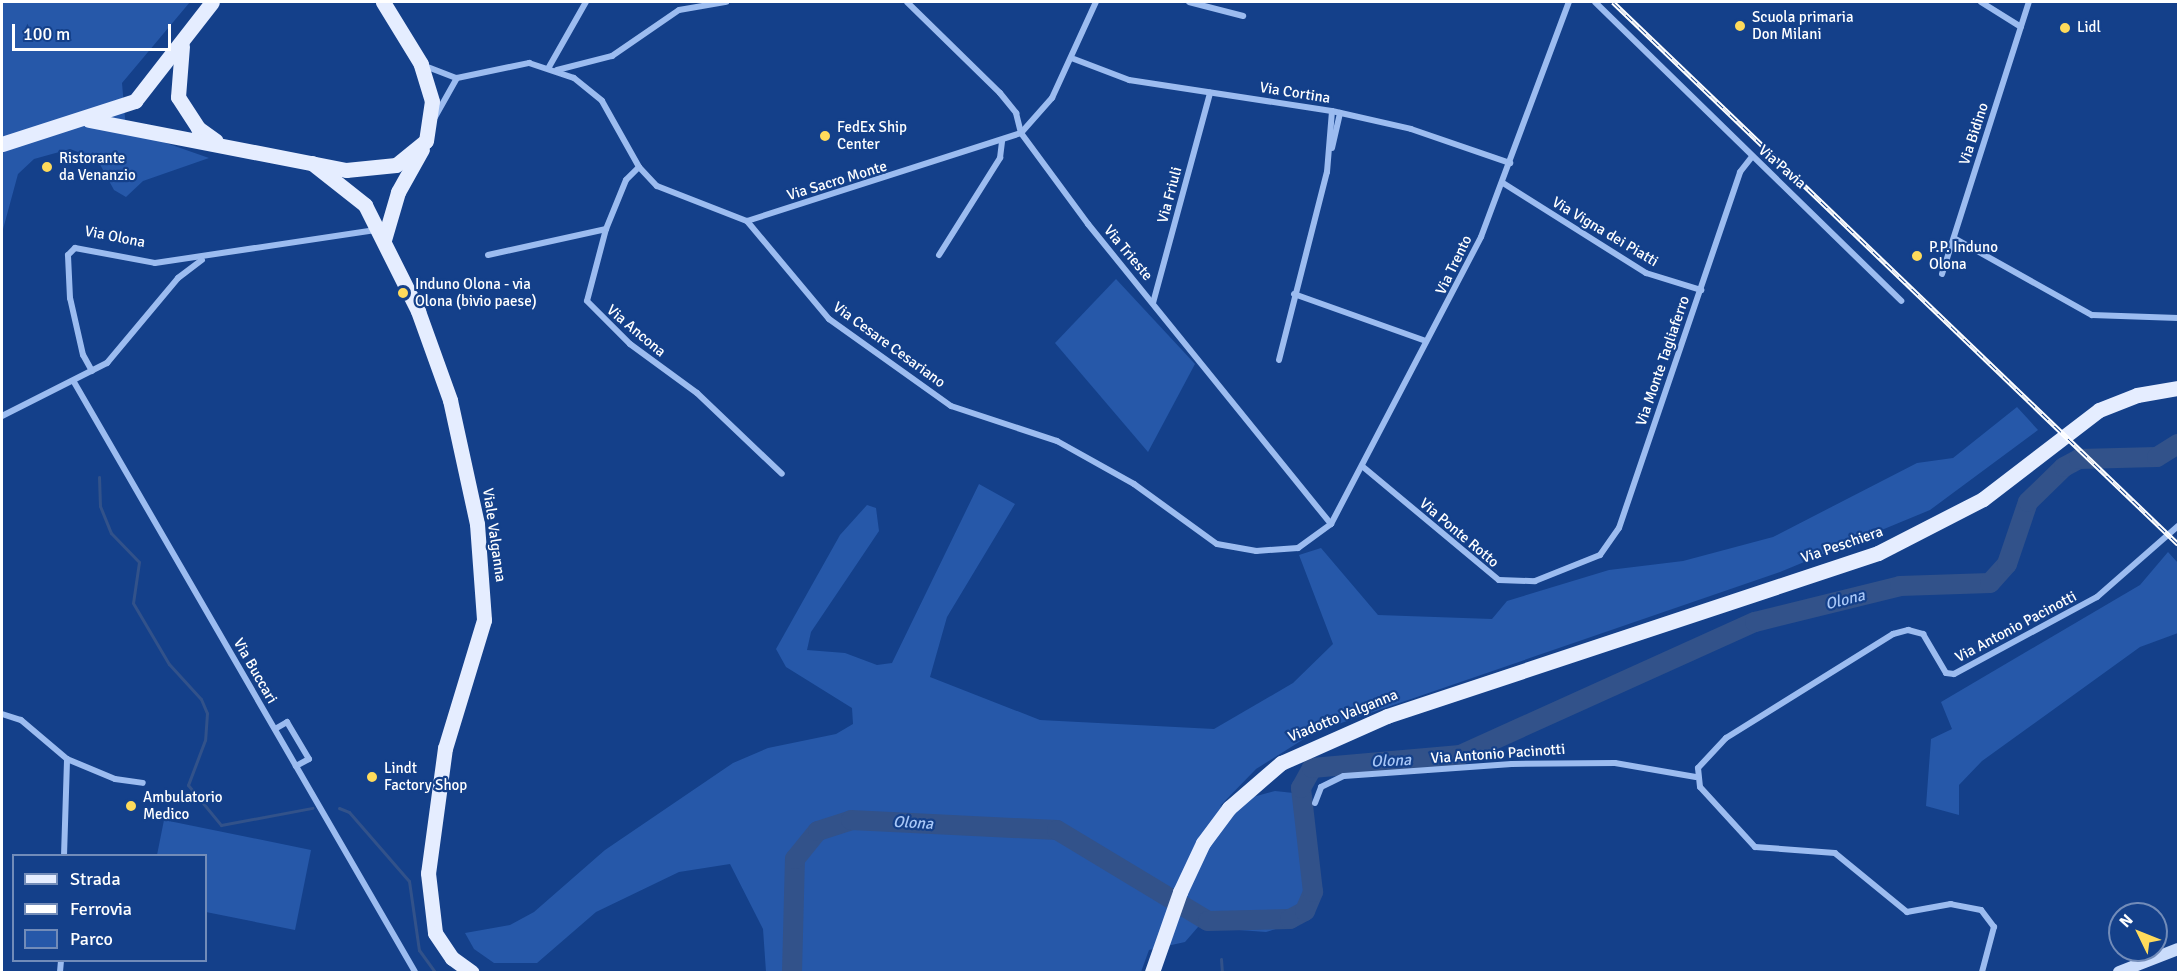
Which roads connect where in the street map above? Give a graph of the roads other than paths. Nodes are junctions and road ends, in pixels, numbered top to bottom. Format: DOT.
graph roads {
  1 [pos="212,2"];
  2 [pos="383,2"];
  3 [pos="586,2"];
  4 [pos="726,2"];
  5 [pos="907,2"];
  6 [pos="1096,2"];
  7 [pos="1189,2"];
  8 [pos="1569,2"];
  9 [pos="1596,2"];
  10 [pos="2029,2"];
  11 [pos="1986,3"];
  12 [pos="1244,16"];
  13 [pos="2020,27"];
  14 [pos="185,38"];
  15 [pos="1074,59"];
  16 [pos="421,64"];
  17 [pos="549,67"];
  18 [pos="557,70"];
  19 [pos="457,78"];
  20 [pos="1210,93"];
  21 [pos="1332,111"];
  22 [pos="1340,113"];
  23 [pos="89,120"];
  24 [pos="432,124"];
  25 [pos="1021,134"];
  26 [pos="426,141"];
  27 [pos="1002,141"];
  28 [pos="2,144"];
  29 [pos="220,144"];
  30 [pos="1751,158"];
  31 [pos="312,163"];
  32 [pos="1510,163"];
  33 [pos="639,167"];
  34 [pos="1327,172"];
  35 [pos="1503,183"];
  36 [pos="747,221"];
  37 [pos="606,230"];
  38 [pos="382,235"];
  39 [pos="1954,238"];
  40 [pos="488,255"];
  41 [pos="939,255"];
  42 [pos="207,258"];
  43 [pos="1942,273"];
  44 [pos="1701,290"];
  45 [pos="1294,294"];
  46 [pos="1902,301"];
  47 [pos="1153,303"];
  48 [pos="2178,318"];
  49 [pos="1423,340"];
  50 [pos="1279,360"];
  51 [pos="92,371"];
  52 [pos="74,382"];
  53 [pos="2178,388"];
  54 [pos="2,416"];
  55 [pos="1362,466"];
  56 [pos="782,474"];
  57 [pos="1331,524"];
  58 [pos="2178,526"];
  59 [pos="1587,563"];
  60 [pos="1488,682"];
  61 [pos="2,714"];
  62 [pos="275,729"];
  63 [pos="67,759"];
  64 [pos="296,766"];
  65 [pos="1696,777"];
  66 [pos="143,783"];
  67 [pos="1315,803"];
  68 [pos="64,854"];
  69 [pos="2178,949"];
  70 [pos="415,972"];
  71 [pos="471,972"];
  72 [pos="1152,972"];
  73 [pos="1982,972"];
  74 [pos="2119,972"];
  1 -- 14 [label="main road"];
  2 -- 16 [label="main road"];
  3 -- 17 [label="street"];
  4 -- 18 [label="street"];
  5 -- 25 [label="street, Via Trieste"];
  6 -- 15 [label="street, Via Sacro Monte"];
  7 -- 12 [label="street"];
  8 -- 32 [label="street, Via Trento"];
  9 -- 30 [label="street, Via Pavia"];
  10 -- 13 [label="street, Via Bidino"];
  11 -- 13 [label="street"];
  13 -- 39 [label="street, Via Bidino"];
  14 -- 23 [label="main road"];
  14 -- 29 [label="main road"];
  15 -- 20 [label="street, Via Cortina"];
  15 -- 25 [label="street, Via Sacro Monte"];
  16 -- 19 [label="street"];
  16 -- 24 [label="main road"];
  17 -- 18 [label="street, Via Cesare Cesariano"];
  17 -- 19 [label="street, Via Cesare Cesariano"];
  18 -- 33 [label="street, Via Cesare Cesariano"];
  19 -- 24 [label="street"];
  20 -- 21 [label="street, Via Cortina"];
  20 -- 47 [label="street, Via Friuli"];
  21 -- 22 [label="street, Via Cortina"];
  21 -- 34 [label="street"];
  22 -- 32 [label="street, Via Cortina"];
  22 -- 34 [label="street"];
  23 -- 28 [label="main road"];
  23 -- 29 [label="main road"];
  24 -- 26 [label="main road"];
  25 -- 27 [label="street, Via Sacro Monte"];
  25 -- 47 [label="street, Via Trieste"];
  26 -- 31 [label="main road"];
  26 -- 38 [label="main road"];
  27 -- 36 [label="street, Via Sacro Monte"];
  27 -- 41 [label="street"];
  29 -- 31 [label="main road"];
  30 -- 44 [label="street, Via Monte Tagliaferro"];
  30 -- 46 [label="street, Via Pavia"];
  31 -- 38 [label="main road, Viale Valganna"];
  32 -- 35 [label="street, Via Trento"];
  33 -- 36 [label="street, Via Cesare Cesariano"];
  33 -- 37 [label="street, Via Ancona"];
  34 -- 45 [label="street"];
  35 -- 44 [label="street, Via Vigna dei Piatti"];
  35 -- 49 [label="street, Via Trento"];
  36 -- 57 [label="street, Via Cesare Cesariano"];
  37 -- 40 [label="street"];
  37 -- 56 [label="street, Via Ancona"];
  38 -- 42 [label="street, Via Olona"];
  38 -- 71 [label="main road, Viale Valganna"];
  39 -- 43 [label="street, Via Bidino"];
  39 -- 48 [label="street"];
  42 -- 51 [label="street, Via Olona"];
  42 -- 51 [label="street, Via Olona"];
  44 -- 59 [label="street, Via Monte Tagliaferro"];
  45 -- 49 [label="street"];
  45 -- 50 [label="street"];
  47 -- 57 [label="street, Via Trieste"];
  49 -- 55 [label="street, Via Trento"];
  51 -- 52 [label="street, Via Olona"];
  52 -- 54 [label="street, Via Olona"];
  52 -- 62 [label="street, Via Buccari"];
  53 -- 60 [label="main road, Via Peschiera"];
  55 -- 57 [label="street, Via Trento"];
  55 -- 59 [label="street, Via Ponte Rotto"];
  58 -- 65 [label="street, Via Antonio Pacinotti"];
  60 -- 72 [label="main road, Viadotto Valganna"];
  61 -- 63 [label="street"];
  62 -- 64 [label="street, Via Buccari"];
  62 -- 64 [label="street"];
  63 -- 66 [label="street"];
  63 -- 68 [label="street"];
  64 -- 70 [label="street, Via Buccari"];
  65 -- 67 [label="street, Via Antonio Pacinotti"];
  65 -- 73 [label="street"];
  69 -- 74 [label="main road"];
}
